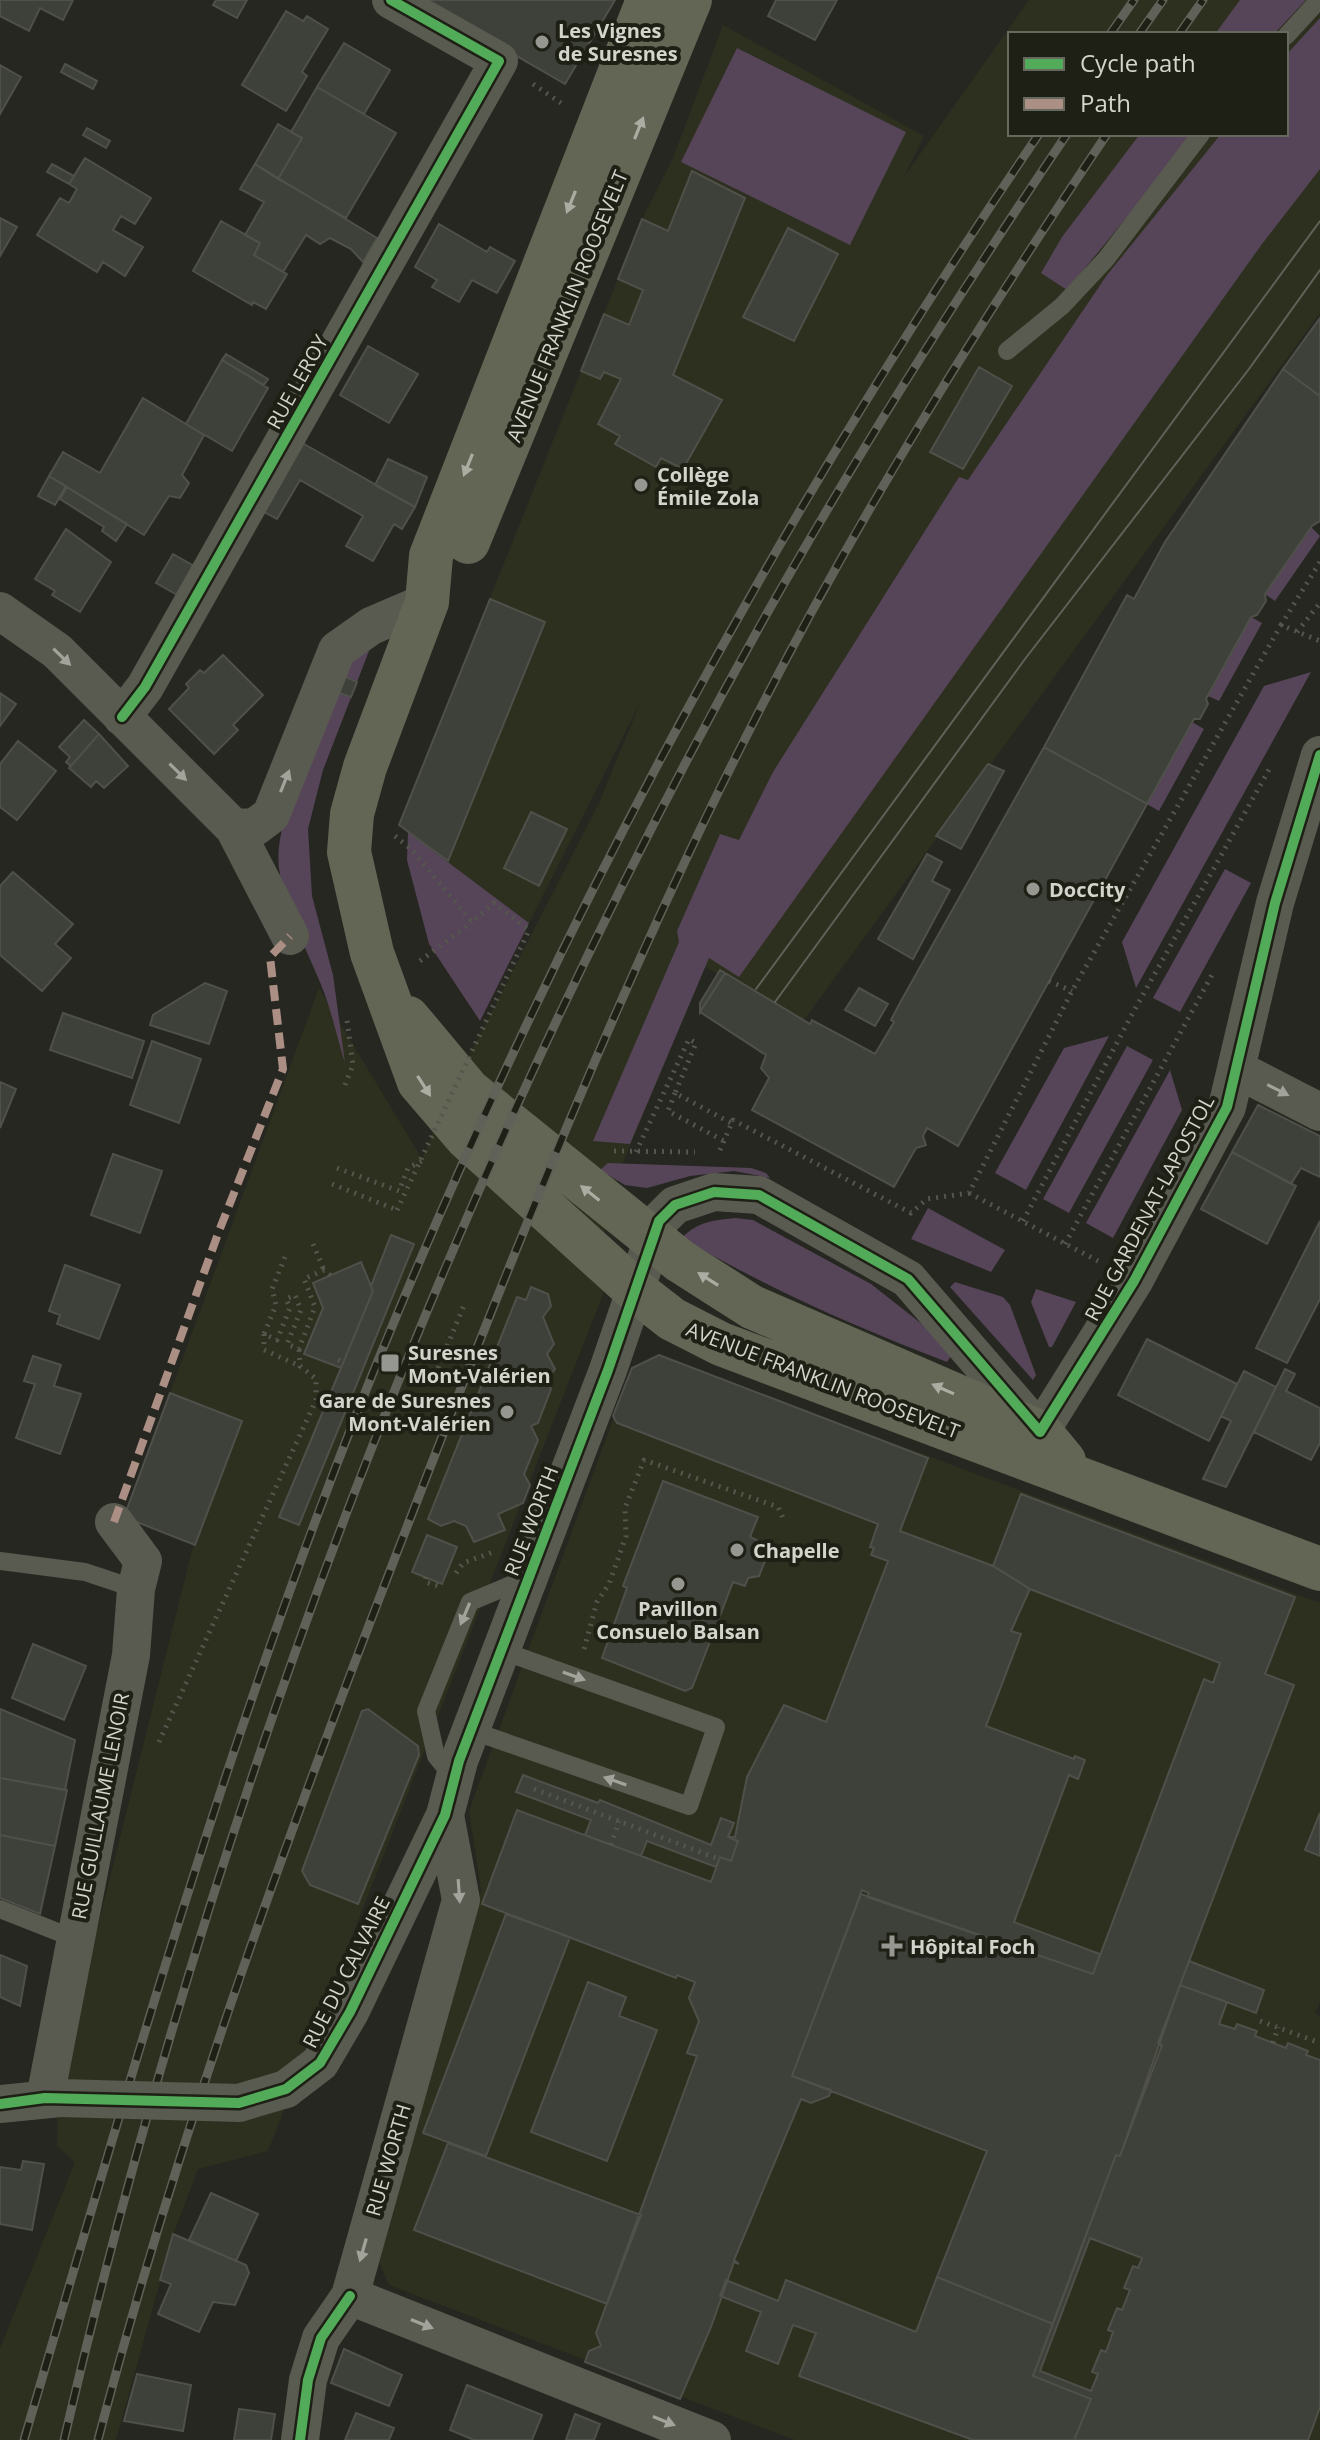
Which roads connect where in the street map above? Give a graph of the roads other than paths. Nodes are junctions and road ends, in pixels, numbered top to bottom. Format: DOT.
graph roads {
  1 [pos="391,0"];
  2 [pos="648,0"];
  3 [pos="690,0"];
  4 [pos="1319,0"];
  5 [pos="1288,34"];
  6 [pos="1199,136"];
  7 [pos="1007,351"];
  8 [pos="427,602"];
  9 [pos="0,611"];
  10 [pos="122,717"];
  11 [pos="1320,755"];
  12 [pos="234,828"];
  13 [pos="290,936"];
  14 [pos="385,988"];
  15 [pos="1236,1069"];
  16 [pos="1320,1112"];
  17 [pos="651,1241"];
  18 [pos="636,1291"];
  19 [pos="955,1431"];
  20 [pos="1040,1432"];
  21 [pos="1079,1479"];
  22 [pos="114,1522"];
  23 [pos="0,1561"];
  24 [pos="1320,1569"];
  25 [pos="529,1577"];
  26 [pos="136,1589"];
  27 [pos="500,1650"];
  28 [pos="470,1730"];
  29 [pos="450,1797"];
  30 [pos="0,1909"];
  31 [pos="73,1938"];
  32 [pos="53,2098"];
  33 [pos="0,2104"];
  34 [pos="350,2296"];
  35 [pos="300,2440"];
  36 [pos="712,2440"];
  1 -- 10 [label="street, RUE LEROY"];
  2 -- 8 [label="main road, AVENUE FRANKLIN ROOSEVELT, one-way"];
  8 -- 3 [label="main road, AVENUE FRANKLIN ROOSEVELT, one-way"];
  4 -- 5 [label="lane"];
  6 -- 7 [label="lane"];
  12 -- 8 [label="street, one-way"];
  8 -- 14 [label="main road, AVENUE FRANKLIN ROOSEVELT"];
  9 -- 10 [label="street, one-way"];
  10 -- 12 [label="street, one-way"];
  11 -- 15 [label="street, RUE GARDENAT-LAPOSTOL"];
  12 -- 13 [label="street"];
  17 -- 14 [label="main road, AVENUE FRANKLIN ROOSEVELT, one-way"];
  14 -- 18 [label="main road, AVENUE FRANKLIN ROOSEVELT, one-way"];
  15 -- 16 [label="street, one-way"];
  15 -- 20 [label="street, RUE GARDENAT-LAPOSTOL"];
  17 -- 18 [label="street, RUE WORTH"];
  20 -- 17 [label="main road, AVENUE FRANKLIN ROOSEVELT, one-way"];
  17 -- 20 [label="street, AVENUE FRANKLIN ROOSEVELT"];
  18 -- 19 [label="main road, AVENUE FRANKLIN ROOSEVELT"];
  18 -- 25 [label="street, RUE WORTH"];
  19 -- 20 [label="street"];
  19 -- 21 [label="main road, AVENUE FRANKLIN ROOSEVELT"];
  20 -- 21 [label="main road, AVENUE FRANKLIN ROOSEVELT"];
  21 -- 24 [label="main road, AVENUE FRANKLIN ROOSEVELT"];
  22 -- 26 [label="street, RUE GUILLAUME LENOIR"];
  23 -- 26 [label="lane"];
  25 -- 27 [label="street, RUE WORTH"];
  25 -- 29 [label="lane, one-way"];
  26 -- 31 [label="street, RUE GUILLAUME LENOIR"];
  27 -- 28 [label="street, RUE WORTH"];
  27 -- 28 [label="lane, one-way"];
  28 -- 29 [label="street, RUE WORTH"];
  29 -- 32 [label="street, RUE DU CALVAIRE, bridge"];
  29 -- 34 [label="street, RUE WORTH, one-way"];
  30 -- 31 [label="lane"];
  31 -- 32 [label="street, RUE GUILLAUME LENOIR"];
  32 -- 33 [label="street, RUE DU CALVAIRE"];
  34 -- 35 [label="street, RUE WORTH"];
  34 -- 36 [label="street, one-way"];
}
